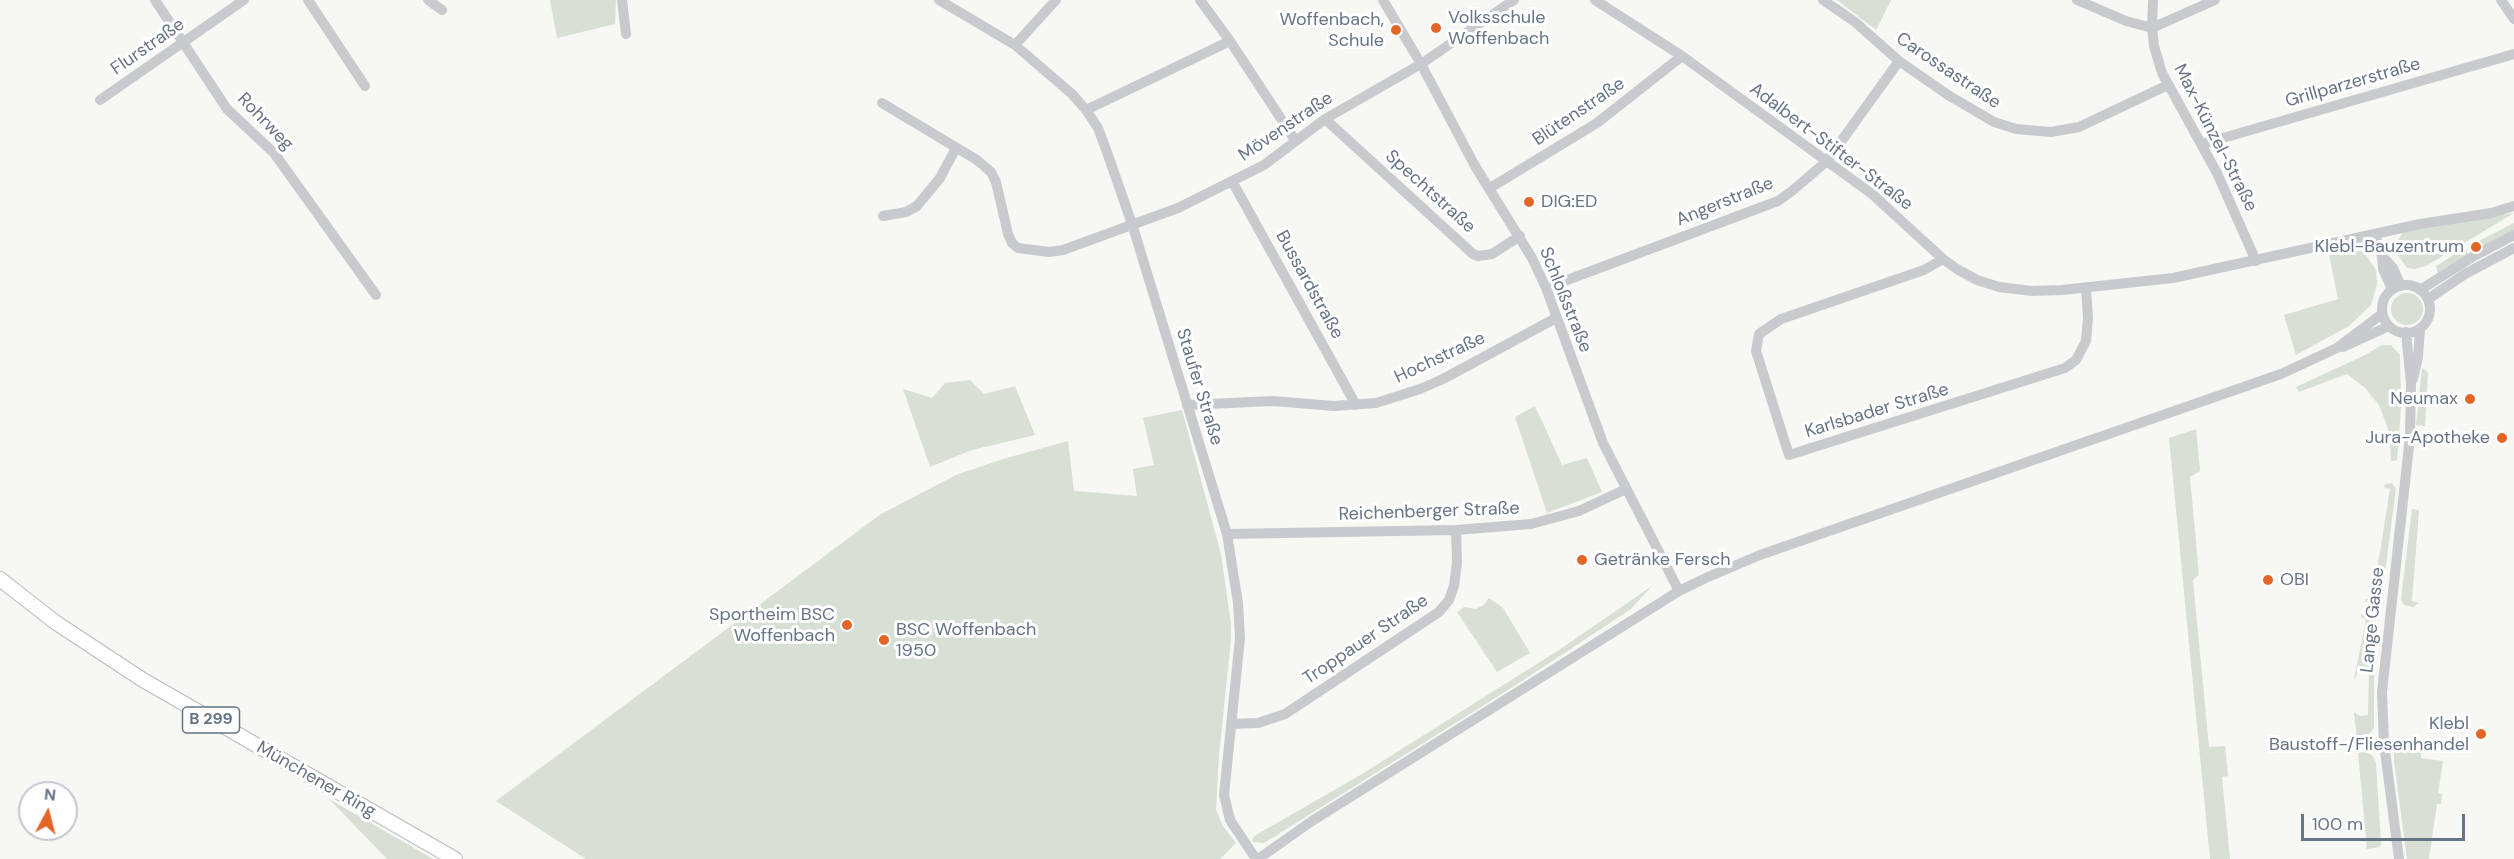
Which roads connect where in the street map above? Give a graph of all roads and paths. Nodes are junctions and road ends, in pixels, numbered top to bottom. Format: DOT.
graph roads {
  1 [pos="155,0"];
  2 [pos="244,0"];
  3 [pos="308,0"];
  4 [pos="428,0"];
  5 [pos="622,0"];
  6 [pos="939,0"];
  7 [pos="1056,0"];
  8 [pos="1200,0"];
  9 [pos="1383,0"];
  10 [pos="1514,0"];
  11 [pos="1595,0"];
  12 [pos="1823,0"];
  13 [pos="2077,0"];
  14 [pos="2153,0"];
  15 [pos="2215,0"];
  16 [pos="2501,0"];
  17 [pos="1612,4"];
  18 [pos="442,10"];
  19 [pos="2514,19"];
  20 [pos="2152,28"];
  21 [pos="626,34"];
  22 [pos="1230,41"];
  23 [pos="183,42"];
  24 [pos="1015,45"];
  25 [pos="2514,54"];
  26 [pos="1682,56"];
  27 [pos="1899,62"];
  28 [pos="1421,64"];
  29 [pos="2168,85"];
  30 [pos="365,86"];
  31 [pos="100,100"];
  32 [pos="882,103"];
  33 [pos="1086,110"];
  34 [pos="1325,119"];
  35 [pos="1295,140"];
  36 [pos="2202,144"];
  37 [pos="956,147"];
  38 [pos="1827,161"];
  39 [pos="1232,181"];
  40 [pos="1490,188"];
  41 [pos="2514,206"];
  42 [pos="883,216"];
  43 [pos="1132,224"];
  44 [pos="2375,235"];
  45 [pos="2514,235"];
  46 [pos="1520,236"];
  47 [pos="2514,248"];
  48 [pos="1943,259"];
  49 [pos="2256,261"];
  50 [pos="1546,288"];
  51 [pos="2396,288"];
  52 [pos="2086,289"];
  53 [pos="2420,290"];
  54 [pos="376,295"];
  55 [pos="2428,299"];
  56 [pos="2382,314"];
  57 [pos="1556,318"];
  58 [pos="2389,326"];
  59 [pos="2420,329"];
  60 [pos="2406,333"];
  61 [pos="2337,348"];
  62 [pos="2411,384"];
  63 [pos="1187,405"];
  64 [pos="1356,405"];
  65 [pos="1626,489"];
  66 [pos="1456,530"];
  67 [pos="1227,534"];
  68 [pos="0,579"];
  69 [pos="1679,591"];
  70 [pos="1232,724"];
  71 [pos="455,859"];
  72 [pos="1257,859"];
  73 [pos="2399,859"];
  1 -- 23 [label="street, Rohrweg"];
  2 -- 23 [label="street, Flurstraße"];
  3 -- 30 [label="street"];
  4 -- 18 [label="street"];
  5 -- 21 [label="street"];
  6 -- 24 [label="street, Staufer Straße"];
  7 -- 24 [label="street"];
  8 -- 22 [label="street"];
  9 -- 28 [label="street, Schloßstraße"];
  10 -- 28 [label="street, Mövenstraße"];
  11 -- 17 [label="street, Adalbert-Stifter-Straße"];
  12 -- 27 [label="street, Carossastraße"];
  13 -- 20 [label="street"];
  14 -- 20 [label="street, Max-Künzel-Straße"];
  15 -- 20 [label="street"];
  16 -- 19 [label="street"];
  17 -- 26 [label="street, Adalbert-Stifter-Straße"];
  20 -- 29 [label="street, Max-Künzel-Straße"];
  22 -- 33 [label="street"];
  22 -- 35 [label="street"];
  23 -- 31 [label="street, Flurstraße"];
  23 -- 54 [label="street, Rohrweg"];
  24 -- 33 [label="street, Staufer Straße"];
  25 -- 36 [label="street, Grillparzerstraße"];
  26 -- 38 [label="street, Adalbert-Stifter-Straße"];
  26 -- 40 [label="street, Blütenstraße"];
  27 -- 29 [label="street, Carossastraße"];
  27 -- 38 [label="street, Angerstraße"];
  28 -- 34 [label="street, Mövenstraße"];
  28 -- 40 [label="street, Schloßstraße"];
  29 -- 36 [label="street, Max-Künzel-Straße"];
  32 -- 37 [label="street"];
  33 -- 43 [label="street, Staufer Straße"];
  34 -- 35 [label="street, Mövenstraße"];
  34 -- 46 [label="street, Spechtstraße"];
  35 -- 39 [label="street, Mövenstraße"];
  36 -- 49 [label="street, Max-Künzel-Straße"];
  37 -- 42 [label="street"];
  37 -- 43 [label="street, Mövenstraße"];
  38 -- 48 [label="street, Adalbert-Stifter-Straße"];
  38 -- 50 [label="street, Angerstraße"];
  39 -- 43 [label="street, Mövenstraße"];
  39 -- 64 [label="street, Bussardstraße"];
  40 -- 46 [label="street, Schloßstraße"];
  41 -- 44 [label="street, Adalbert-Stifter-Straße"];
  43 -- 63 [label="street, Staufer Straße"];
  44 -- 49 [label="street, Adalbert-Stifter-Straße"];
  44 -- 51 [label="street"];
  45 -- 53 [label="street"];
  46 -- 50 [label="street, Schloßstraße"];
  47 -- 55 [label="street"];
  48 -- 52 [label="street, Adalbert-Stifter-Straße"];
  48 -- 52 [label="street, Karlsbader Straße"];
  49 -- 52 [label="street, Adalbert-Stifter-Straße"];
  50 -- 57 [label="street, Schloßstraße"];
  51 -- 53 [label="street"];
  51 -- 56 [label="street"];
  53 -- 55 [label="street"];
  55 -- 59 [label="street"];
  56 -- 58 [label="street"];
  56 -- 61 [label="street"];
  57 -- 64 [label="street, Hochstraße"];
  57 -- 65 [label="street, Schloßstraße"];
  58 -- 60 [label="street"];
  58 -- 61 [label="street"];
  59 -- 60 [label="street"];
  59 -- 62 [label="street, Lange Gasse"];
  60 -- 62 [label="street, Lange Gasse"];
  61 -- 69 [label="street"];
  62 -- 73 [label="street, Lange Gasse"];
  63 -- 64 [label="street, Hochstraße"];
  63 -- 67 [label="street, Staufer Straße"];
  65 -- 66 [label="street, Reichenberger Straße"];
  65 -- 69 [label="street, Schloßstraße"];
  66 -- 67 [label="street, Reichenberger Straße"];
  66 -- 70 [label="street, Troppauer Straße"];
  67 -- 70 [label="street, Staufer Straße"];
  68 -- 71 [label="main road, Münchener Ring / B 299"];
  69 -- 72 [label="street"];
  70 -- 72 [label="street, Staufer Straße"];
}
